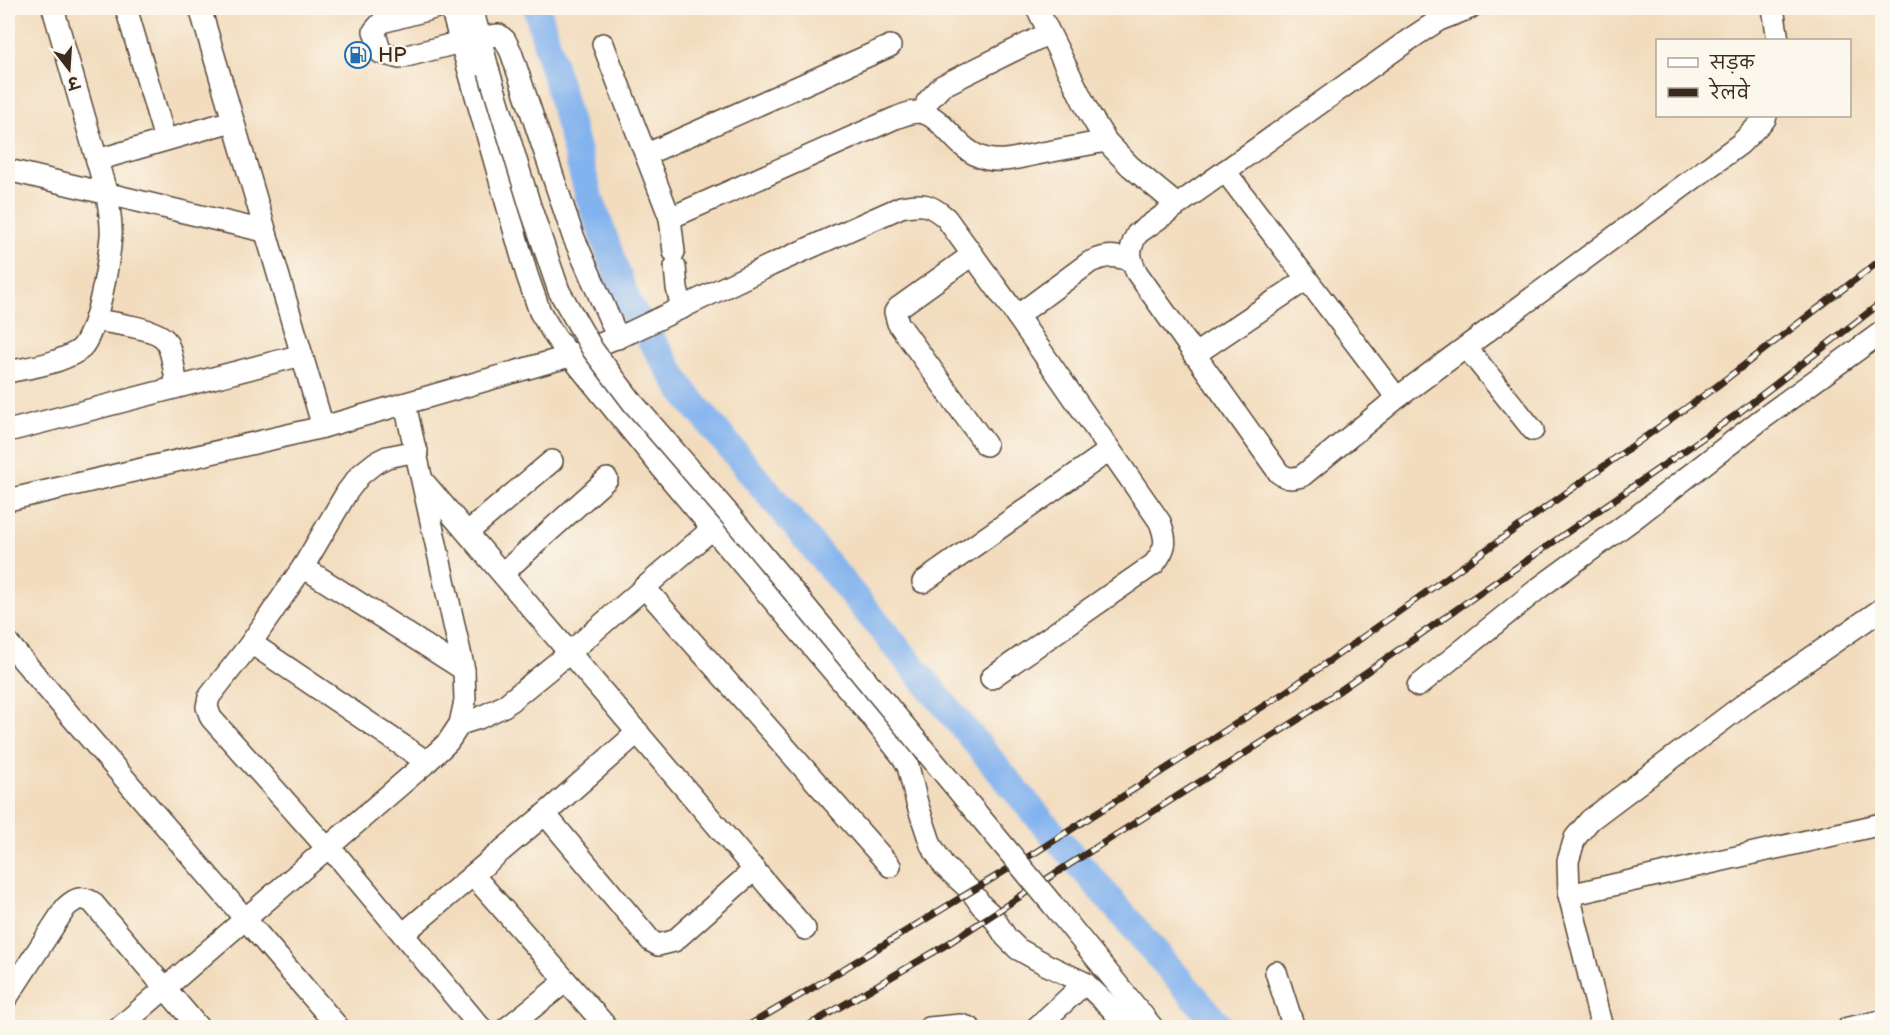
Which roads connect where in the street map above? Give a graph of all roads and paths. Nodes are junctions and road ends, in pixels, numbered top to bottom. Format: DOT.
graph roads {
  1 [pos="53,8"];
  2 [pos="126,8"];
  3 [pos="200,8"];
  4 [pos="434,8"];
  5 [pos="451,8"];
  6 [pos="472,8"];
  7 [pos="1037,8"];
  8 [pos="1470,8"];
  9 [pos="1773,8"];
  10 [pos="1049,33"];
  11 [pos="470,39"];
  12 [pos="1778,39"];
  13 [pos="603,44"];
  14 [pos="890,46"];
  15 [pos="924,113"];
  16 [pos="1765,117"];
  17 [pos="232,120"];
  18 [pos="165,140"];
  19 [pos="1106,141"];
  20 [pos="646,154"];
  21 [pos="97,160"];
  22 [pos="8,170"];
  23 [pos="1225,171"];
  24 [pos="107,195"];
  25 [pos="1177,206"];
  26 [pos="670,218"];
  27 [pos="264,231"];
  28 [pos="972,255"];
  29 [pos="1130,260"];
  30 [pos="1306,279"];
  31 [pos="682,308"];
  32 [pos="1017,316"];
  33 [pos="96,320"];
  34 [pos="1882,332"];
  35 [pos="625,335"];
  36 [pos="1466,346"];
  37 [pos="1194,355"];
  38 [pos="302,356"];
  39 [pos="570,356"];
  40 [pos="8,372"];
  41 [pos="177,386"];
  42 [pos="1396,398"];
  43 [pos="405,404"];
  44 [pos="323,427"];
  45 [pos="1533,430"];
  46 [pos="8,431"];
  47 [pos="986,445"];
  48 [pos="1110,450"];
  49 [pos="417,451"];
  50 [pos="552,461"];
  51 [pos="607,479"];
  52 [pos="423,481"];
  53 [pos="8,500"];
  54 [pos="713,528"];
  55 [pos="468,532"];
  56 [pos="303,567"];
  57 [pos="503,573"];
  58 [pos="923,582"];
  59 [pos="644,587"];
  60 [pos="1882,609"];
  61 [pos="8,643"];
  62 [pos="251,643"];
  63 [pos="569,653"];
  64 [pos="464,670"];
  65 [pos="991,678"];
  66 [pos="1418,686"];
  67 [pos="460,724"];
  68 [pos="638,732"];
  69 [pos="427,762"];
  70 [pos="545,814"];
  71 [pos="1882,824"];
  72 [pos="327,848"];
  73 [pos="890,866"];
  74 [pos="755,869"];
  75 [pos="473,875"];
  76 [pos="1569,895"];
  77 [pos="244,919"];
  78 [pos="805,929"];
  79 [pos="403,934"];
  80 [pos="1276,972"];
  81 [pos="566,981"];
  82 [pos="1085,983"];
  83 [pos="166,988"];
  84 [pos="8,996"];
  85 [pos="1882,1021"];
  86 [pos="604,1024"];
  87 [pos="119,1028"];
  88 [pos="199,1028"];
  89 [pos="339,1028"];
  90 [pos="481,1028"];
  91 [pos="507,1028"];
  92 [pos="929,1028"];
  93 [pos="970,1028"];
  94 [pos="1036,1028"];
  95 [pos="1127,1028"];
  96 [pos="1153,1028"];
  97 [pos="1294,1028"];
  98 [pos="1602,1028"];
  99 [pos="1848,1028"];
  1 -- 21 [label="street"];
  2 -- 18 [label="street"];
  3 -- 17 [label="street"];
  4 -- 11 [label="street"];
  5 -- 11 [label="street"];
  6 -- 11 [label="street"];
  7 -- 10 [label="street"];
  8 -- 23 [label="street"];
  9 -- 12 [label="street"];
  10 -- 15 [label="street"];
  10 -- 19 [label="street"];
  11 -- 35 [label="street"];
  11 -- 39 [label="street"];
  11 -- 96 [label="street, bridge"];
  13 -- 20 [label="street"];
  14 -- 20 [label="street"];
  15 -- 19 [label="street"];
  15 -- 26 [label="street"];
  16 -- 36 [label="street"];
  17 -- 18 [label="street"];
  17 -- 27 [label="street"];
  18 -- 21 [label="street"];
  19 -- 25 [label="street"];
  20 -- 26 [label="street"];
  21 -- 24 [label="street"];
  22 -- 24 [label="street"];
  23 -- 25 [label="street"];
  23 -- 30 [label="street"];
  24 -- 27 [label="street"];
  24 -- 33 [label="street"];
  25 -- 29 [label="street"];
  26 -- 31 [label="street"];
  27 -- 38 [label="street"];
  28 -- 31 [label="street"];
  28 -- 32 [label="street"];
  28 -- 47 [label="street"];
  29 -- 32 [label="street"];
  29 -- 37 [label="street"];
  30 -- 37 [label="street"];
  30 -- 42 [label="street"];
  31 -- 35 [label="street"];
  32 -- 48 [label="street"];
  33 -- 40 [label="street"];
  33 -- 41 [label="street"];
  34 -- 66 [label="street"];
  35 -- 39 [label="street"];
  36 -- 42 [label="street"];
  36 -- 45 [label="street"];
  37 -- 42 [label="street"];
  38 -- 41 [label="street"];
  38 -- 44 [label="street"];
  39 -- 43 [label="street"];
  39 -- 54 [label="street"];
  41 -- 46 [label="street"];
  43 -- 44 [label="street"];
  43 -- 49 [label="street"];
  44 -- 53 [label="street"];
  48 -- 58 [label="street"];
  48 -- 65 [label="street"];
  49 -- 52 [label="street"];
  49 -- 56 [label="street"];
  50 -- 55 [label="street"];
  51 -- 57 [label="street"];
  52 -- 55 [label="street"];
  52 -- 64 [label="street"];
  54 -- 59 [label="street"];
  54 -- 82 [label="street"];
  55 -- 57 [label="street"];
  56 -- 62 [label="street"];
  56 -- 64 [label="street"];
  57 -- 63 [label="street"];
  59 -- 63 [label="street"];
  59 -- 73 [label="street"];
  60 -- 76 [label="street"];
  61 -- 77 [label="street"];
  62 -- 69 [label="street"];
  62 -- 72 [label="street"];
  63 -- 67 [label="street"];
  63 -- 68 [label="street"];
  64 -- 67 [label="street"];
  67 -- 69 [label="street"];
  68 -- 70 [label="street"];
  68 -- 74 [label="street"];
  69 -- 72 [label="street"];
  70 -- 74 [label="street"];
  70 -- 75 [label="street"];
  71 -- 76 [label="street"];
  72 -- 77 [label="street"];
  72 -- 79 [label="street"];
  74 -- 78 [label="street"];
  75 -- 79 [label="street"];
  75 -- 81 [label="street"];
  76 -- 98 [label="street"];
  77 -- 83 [label="street"];
  77 -- 89 [label="street"];
  79 -- 90 [label="street"];
  80 -- 97 [label="street"];
  81 -- 86 [label="street"];
  81 -- 91 [label="street"];
  82 -- 94 [label="street"];
  82 -- 95 [label="street"];
  83 -- 84 [label="street"];
  83 -- 87 [label="street"];
  83 -- 88 [label="street"];
  85 -- 99 [label="street"];
  92 -- 93 [label="street"];
}
